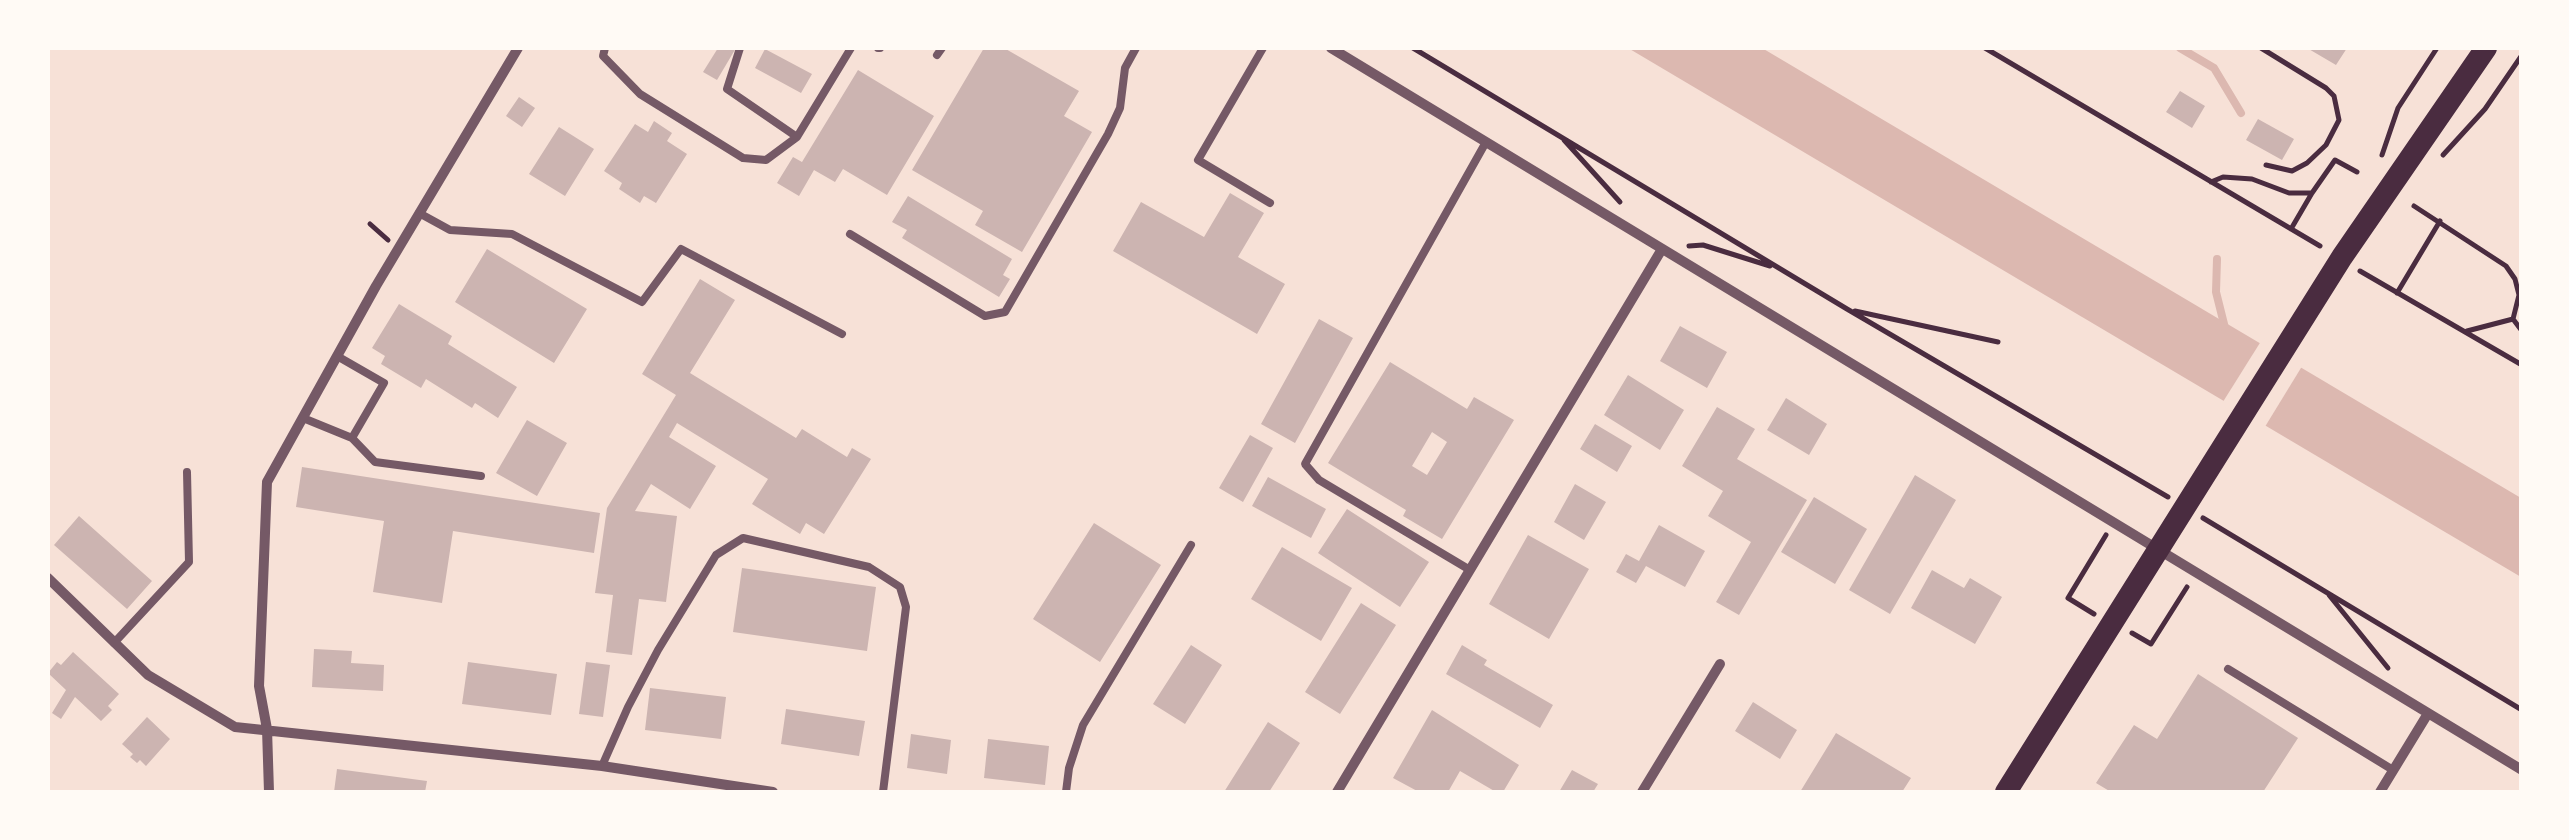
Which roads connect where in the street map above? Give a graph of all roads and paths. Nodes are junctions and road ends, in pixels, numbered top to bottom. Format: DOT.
graph roads {
  1 [pos="518,48"];
  2 [pos="605,48"];
  3 [pos="740,48"];
  4 [pos="851,48"];
  5 [pos="1136,48"];
  6 [pos="1263,48"];
  7 [pos="1332,48"];
  8 [pos="1413,48"];
  9 [pos="1985,48"];
  10 [pos="2262,48"];
  11 [pos="2437,48"];
  12 [pos="2486,48"];
  13 [pos="1557,132"];
  14 [pos="797,137"];
  15 [pos="1486,142"];
  16 [pos="2266,165"];
  17 [pos="2377,168"];
  18 [pos="2357,172"];
  19 [pos="2211,182"];
  20 [pos="2312,193"];
  21 [pos="1270,203"];
  22 [pos="2414,206"];
  23 [pos="1628,210"];
  24 [pos="419,213"];
  25 [pos="2440,221"];
  26 [pos="2291,230"];
  27 [pos="850,234"];
  28 [pos="1662,249"];
  29 [pos="2342,259"];
  30 [pos="1778,268"];
  31 [pos="2397,293"];
  32 [pos="1847,309"];
  33 [pos="2512,319"];
  34 [pos="2522,331"];
  35 [pos="2465,332"];
  36 [pos="842,334"];
  37 [pos="1998,342"];
  38 [pos="337,356"];
  39 [pos="2522,364"];
  40 [pos="303,418"];
  41 [pos="352,438"];
  42 [pos="187,472"];
  43 [pos="481,476"];
  44 [pos="2186,507"];
  45 [pos="2113,524"];
  46 [pos="1191,545"];
  47 [pos="1470,570"];
  48 [pos="2195,574"];
  49 [pos="48,578"];
  50 [pos="2324,589"];
  51 [pos="2113,624"];
  52 [pos="114,643"];
  53 [pos="1720,664"];
  54 [pos="2228,669"];
  55 [pos="2392,673"];
  56 [pos="2522,710"];
  57 [pos="2427,715"];
  58 [pos="267,729"];
  59 [pos="602,766"];
  60 [pos="2394,770"];
  61 [pos="2522,770"];
  62 [pos="268,792"];
  63 [pos="773,792"];
  64 [pos="883,792"];
  65 [pos="1066,792"];
  66 [pos="1337,792"];
  67 [pos="1642,792"];
  68 [pos="2006,792"];
  69 [pos="2380,792"];
  1 -- 24 [label="street"];
  2 -- 14 [label="lane"];
  3 -- 14 [label="lane"];
  4 -- 14 [label="lane"];
  5 -- 27 [label="lane"];
  6 -- 21 [label="lane"];
  7 -- 15 [label="street"];
  8 -- 13 [label="path"];
  9 -- 19 [label="path"];
  10 -- 16 [label="path"];
  11 -- 17 [label="path"];
  12 -- 29 [label="main road"];
  13 -- 23 [label="path"];
  13 -- 30 [label="path"];
  15 -- 28 [label="street"];
  15 -- 47 [label="lane"];
  18 -- 20 [label="path"];
  19 -- 20 [label="path"];
  19 -- 26 [label="path"];
  20 -- 26 [label="path"];
  22 -- 25 [label="path"];
  24 -- 36 [label="lane"];
  24 -- 38 [label="street"];
  25 -- 31 [label="path"];
  25 -- 33 [label="path"];
  26 -- 29 [label="path"];
  28 -- 30 [label="path"];
  28 -- 45 [label="street"];
  28 -- 47 [label="street"];
  29 -- 31 [label="path"];
  29 -- 44 [label="main road"];
  30 -- 32 [label="path"];
  31 -- 35 [label="path"];
  32 -- 37 [label="path"];
  32 -- 44 [label="path"];
  33 -- 34 [label="path"];
  33 -- 35 [label="path"];
  35 -- 39 [label="path"];
  38 -- 40 [label="street"];
  38 -- 41 [label="lane"];
  40 -- 41 [label="lane"];
  40 -- 58 [label="street"];
  41 -- 43 [label="lane"];
  42 -- 52 [label="lane"];
  44 -- 50 [label="path"];
  44 -- 51 [label="main road"];
  45 -- 48 [label="street"];
  45 -- 51 [label="path"];
  46 -- 65 [label="lane"];
  47 -- 66 [label="street"];
  48 -- 51 [label="path"];
  48 -- 57 [label="street"];
  49 -- 52 [label="street"];
  50 -- 55 [label="path"];
  50 -- 56 [label="path"];
  51 -- 68 [label="main road"];
  52 -- 58 [label="street"];
  53 -- 67 [label="street"];
  54 -- 60 [label="lane"];
  57 -- 60 [label="street"];
  57 -- 61 [label="street"];
  58 -- 59 [label="street"];
  58 -- 62 [label="street"];
  59 -- 63 [label="street"];
  59 -- 64 [label="lane"];
  60 -- 69 [label="street"];
}
